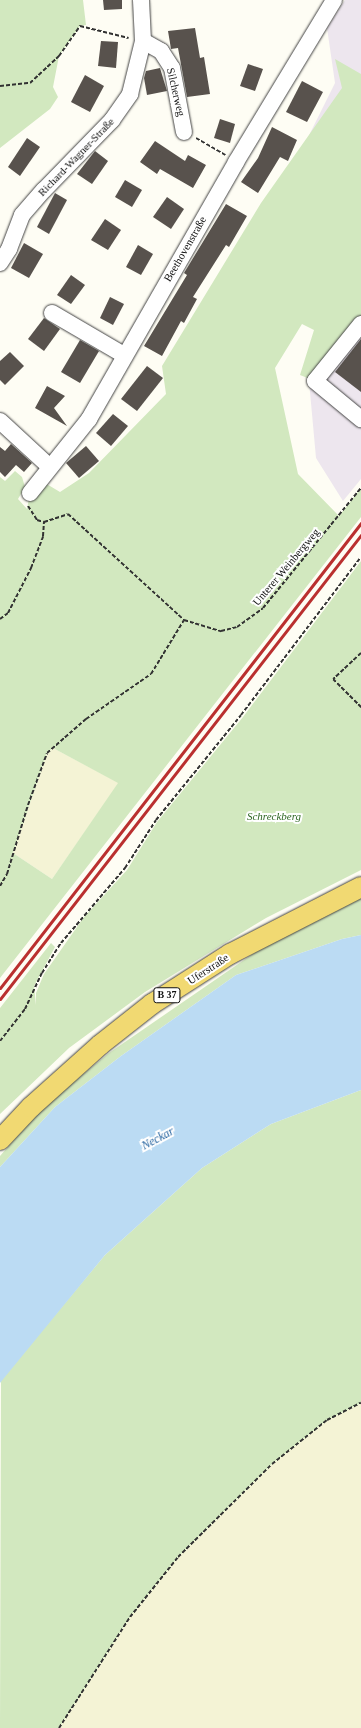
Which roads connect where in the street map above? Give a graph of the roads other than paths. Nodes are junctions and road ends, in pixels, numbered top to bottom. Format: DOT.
graph roads {
  1 [pos="141,0"];
  2 [pos="334,0"];
  3 [pos="143,41"];
  4 [pos="184,132"];
  5 [pos="0,263"];
  6 [pos="52,313"];
  7 [pos="361,324"];
  8 [pos="124,356"];
  9 [pos="361,419"];
  10 [pos="0,421"];
  11 [pos="50,467"];
  12 [pos="30,493"];
  13 [pos="361,887"];
  14 [pos="0,1140"];
  1 -- 3 [label="street, Richard-Wagner-Straße"];
  2 -- 8 [label="street, Beethovenstraße"];
  3 -- 4 [label="street, Silcherweg"];
  3 -- 5 [label="street, Richard-Wagner-Straße"];
  6 -- 8 [label="street"];
  7 -- 9 [label="street"];
  8 -- 11 [label="street, Beethovenstraße"];
  10 -- 11 [label="street"];
  11 -- 12 [label="street, Beethovenstraße"];
  13 -- 14 [label="main road, Uferstraße / B 37"];
}
